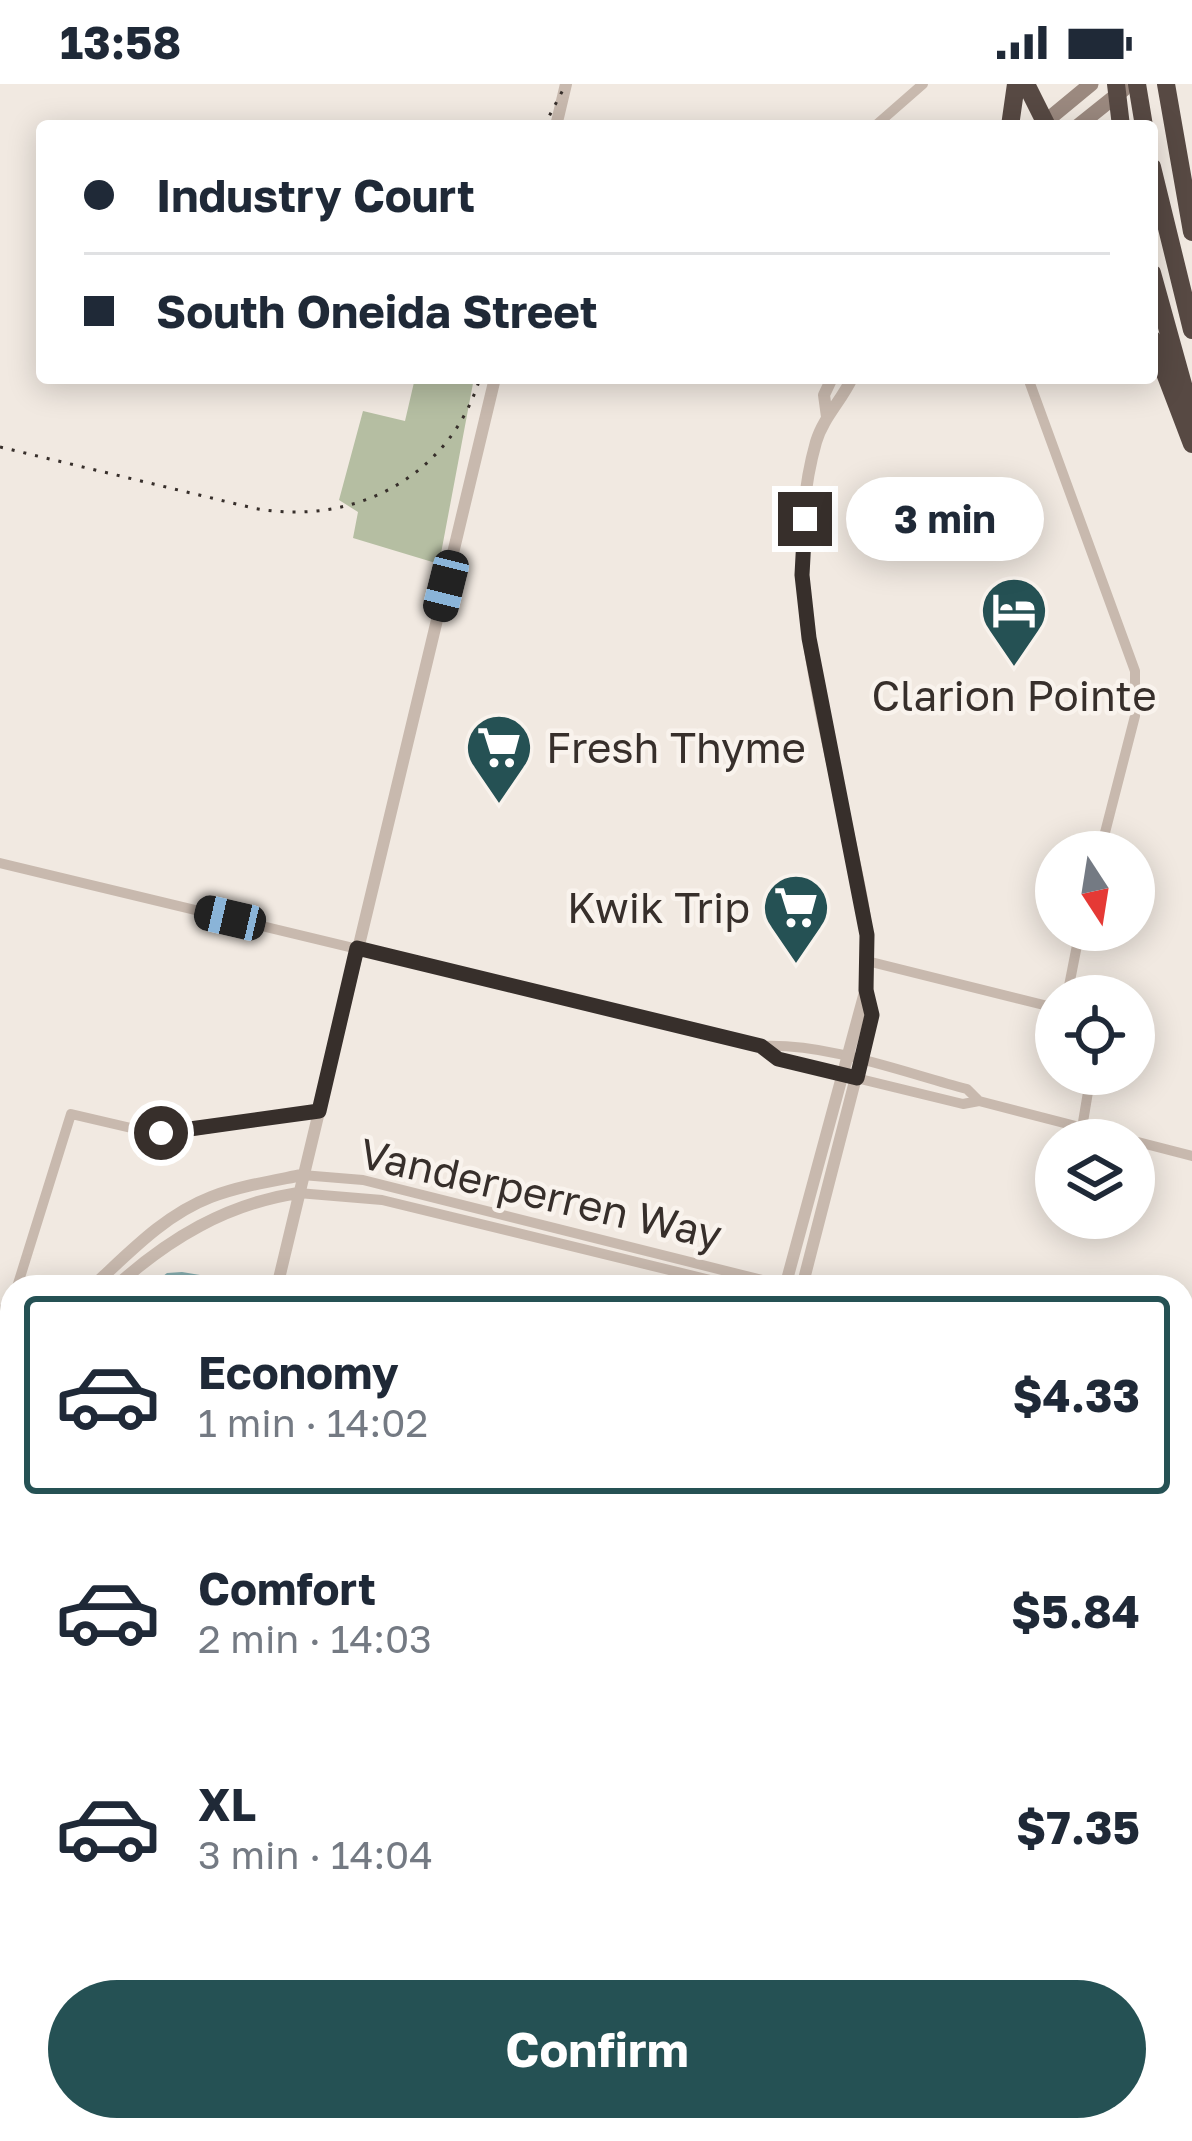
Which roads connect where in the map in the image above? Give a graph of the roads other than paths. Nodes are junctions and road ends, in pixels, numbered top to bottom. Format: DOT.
graph roads {
  1 [pos="566,84"];
  2 [pos="923,84"];
  3 [pos="1016,84"];
  4 [pos="1026,84"];
  5 [pos="1091,84"];
  6 [pos="1116,84"];
  7 [pos="1134,84"];
  8 [pos="1166,84"];
  9 [pos="1142,116"];
  10 [pos="557,120"];
  11 [pos="882,120"];
  12 [pos="1011,120"];
  13 [pos="1042,120"];
  14 [pos="1049,120"];
  15 [pos="1086,120"];
  16 [pos="1120,120"];
  17 [pos="1158,191"];
  18 [pos="1192,232"];
  19 [pos="1158,295"];
  20 [pos="1192,330"];
  21 [pos="1158,355"];
  22 [pos="494,384"];
  23 [pos="829,384"];
  24 [pos="847,384"];
  25 [pos="1030,384"];
  26 [pos="827,417"];
  27 [pos="1192,417"];
  28 [pos="1192,444"];
  29 [pos="1105,831"];
  30 [pos="0,863"];
  31 [pos="357,948"];
  32 [pos="867,961"];
  33 [pos="866,990"];
  34 [pos="1035,1003"];
  35 [pos="761,1046"];
  36 [pos="846,1058"];
  37 [pos="862,1062"];
  38 [pos="842,1075"];
  39 [pos="857,1078"];
  40 [pos="979,1101"];
  41 [pos="319,1111"];
  42 [pos="1050,1119"];
  43 [pos="1155,1146"];
  44 [pos="1192,1156"];
  45 [pos="302,1175"];
  46 [pos="298,1193"];
  47 [pos="21,1275"];
  48 [pos="105,1275"];
  49 [pos="129,1275"];
  50 [pos="280,1275"];
  51 [pos="690,1275"];
  52 [pos="739,1275"];
  53 [pos="790,1275"];
  54 [pos="805,1275"];
  1 -- 10 [label="street"];
  2 -- 11 [label="street"];
  3 -- 12 [label="highway"];
  4 -- 13 [label="highway"];
  5 -- 14 [label="main road"];
  6 -- 16 [label="highway"];
  7 -- 9 [label="highway"];
  7 -- 15 [label="main road"];
  8 -- 18 [label="highway"];
  17 -- 20 [label="highway"];
  19 -- 27 [label="highway"];
  21 -- 28 [label="highway"];
  22 -- 31 [label="street"];
  23 -- 26 [label="street"];
  24 -- 26 [label="street"];
  25 -- 29 [label="street"];
  26 -- 32 [label="street"];
  30 -- 31 [label="street"];
  31 -- 35 [label="street"];
  31 -- 41 [label="street"];
  32 -- 33 [label="street"];
  32 -- 34 [label="street"];
  33 -- 36 [label="street"];
  33 -- 37 [label="street"];
  35 -- 36 [label="street"];
  35 -- 38 [label="street"];
  36 -- 37 [label="street"];
  36 -- 38 [label="street"];
  37 -- 39 [label="street"];
  37 -- 40 [label="street"];
  38 -- 39 [label="street"];
  38 -- 53 [label="street"];
  39 -- 40 [label="street"];
  39 -- 54 [label="street"];
  40 -- 42 [label="street"];
  41 -- 45 [label="street"];
  41 -- 47 [label="street"];
  43 -- 44 [label="street"];
  45 -- 46 [label="street"];
  45 -- 48 [label="street, Vanderperren Way"];
  45 -- 52 [label="street, Vanderperren Way"];
  46 -- 49 [label="street, Vanderperren Way"];
  46 -- 50 [label="street"];
  46 -- 51 [label="street, Vanderperren Way"];
}
